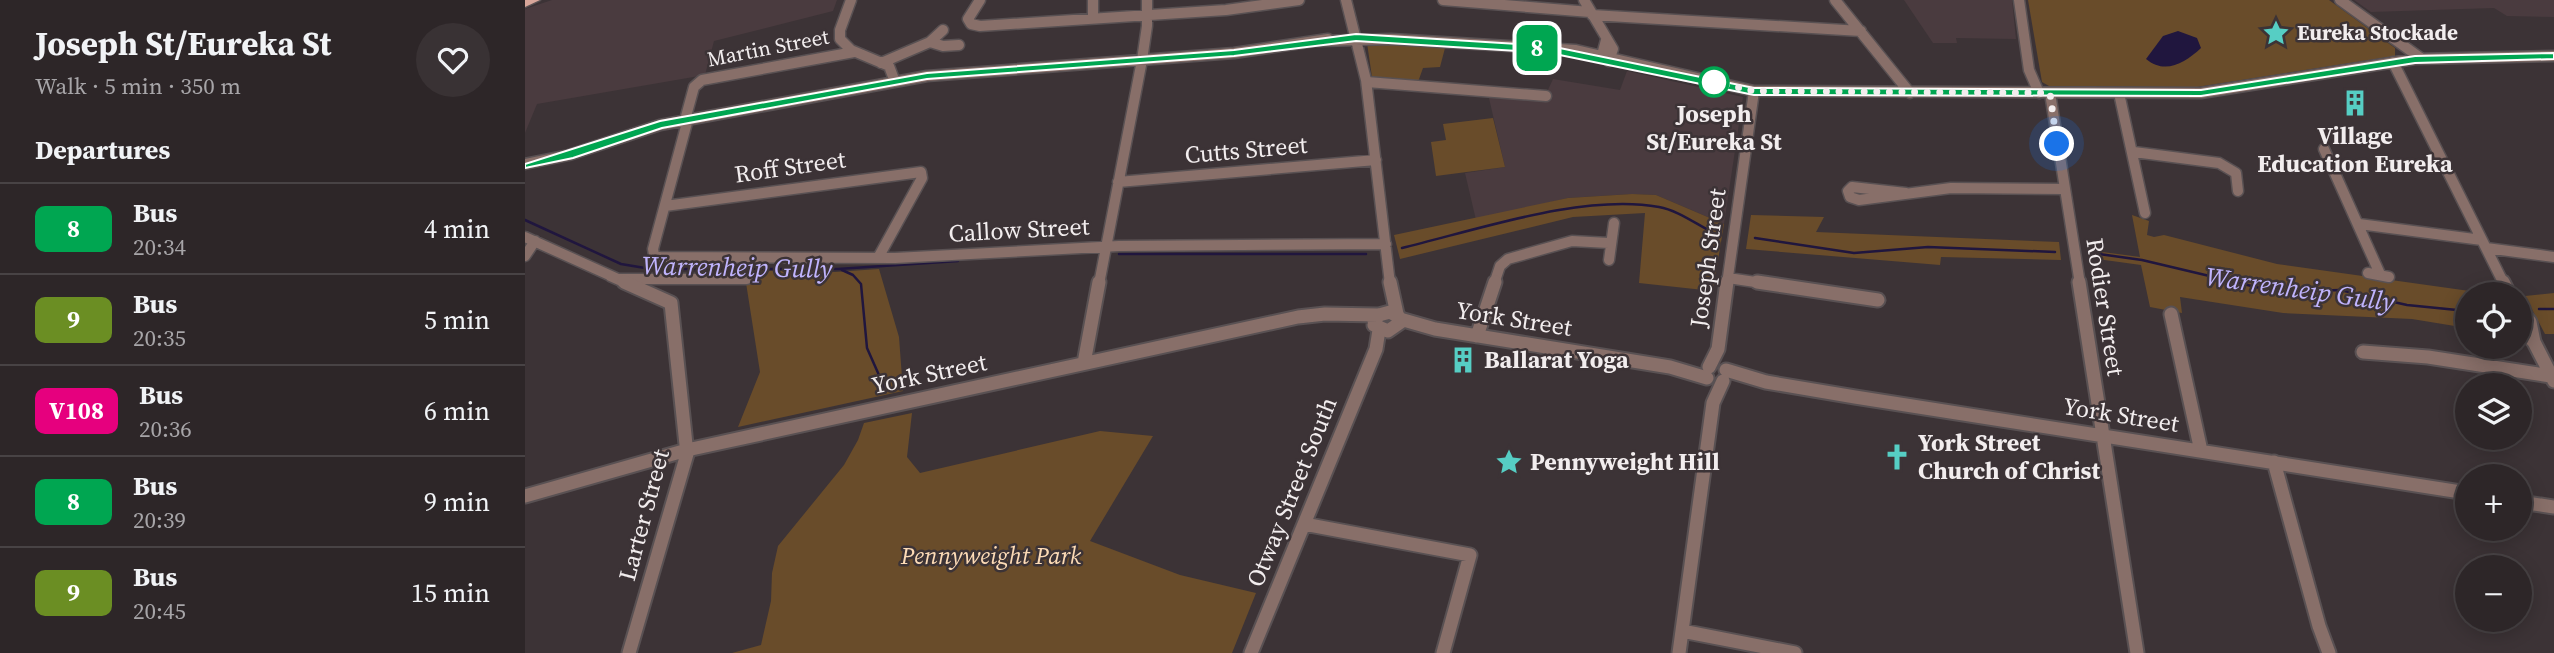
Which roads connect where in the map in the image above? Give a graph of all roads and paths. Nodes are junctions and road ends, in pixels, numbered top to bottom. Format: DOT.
graph roads {
  1 [pos="534,0"];
  2 [pos="851,0"];
  3 [pos="980,0"];
  4 [pos="1093,0"];
  5 [pos="1147,0"];
  6 [pos="1299,0"];
  7 [pos="1346,0"];
  8 [pos="1443,0"];
  9 [pos="1584,0"];
  10 [pos="1835,0"];
  11 [pos="2019,0"];
  12 [pos="2340,0"];
  13 [pos="525,3"];
  14 [pos="1227,5"];
  15 [pos="1591,14"];
  16 [pos="1148,15"];
  17 [pos="1093,18"];
  18 [pos="943,30"];
  19 [pos="1861,31"];
  20 [pos="1356,36"];
  21 [pos="1320,41"];
  22 [pos="930,42"];
  23 [pos="959,45"];
  24 [pos="854,52"];
  25 [pos="2554,56"];
  26 [pos="1607,58"];
  27 [pos="2422,59"];
  28 [pos="1142,60"];
  29 [pos="881,62"];
  30 [pos="2393,62"];
  31 [pos="895,82"];
  32 [pos="1367,82"];
  33 [pos="881,85"];
  34 [pos="1754,91"];
  35 [pos="1910,93"];
  36 [pos="2044,93"];
  37 [pos="2119,93"];
  38 [pos="1546,96"];
  39 [pos="686,120"];
  40 [pos="2312,146"];
  41 [pos="2329,149"];
  42 [pos="2134,152"];
  43 [pos="1376,160"];
  44 [pos="525,164"];
  45 [pos="1118,183"];
  46 [pos="2064,189"];
  47 [pos="2238,191"];
  48 [pos="1906,193"];
  49 [pos="665,206"];
  50 [pos="2145,213"];
  51 [pos="1614,223"];
  52 [pos="2359,224"];
  53 [pos="530,239"];
  54 [pos="1609,243"];
  55 [pos="1386,244"];
  56 [pos="2484,244"];
  57 [pos="1106,246"];
  58 [pos="525,256"];
  59 [pos="655,256"];
  60 [pos="2554,257"];
  61 [pos="878,258"];
  62 [pos="1609,260"];
  63 [pos="2379,275"];
  64 [pos="610,276"];
  65 [pos="1728,278"];
  66 [pos="747,279"];
  67 [pos="669,280"];
  68 [pos="2503,282"];
  69 [pos="1878,300"];
  70 [pos="671,303"];
  71 [pos="2171,314"];
  72 [pos="1387,322"];
  73 [pos="2532,332"];
  74 [pos="1477,336"];
  75 [pos="2534,342"];
  76 [pos="1718,349"];
  77 [pos="2363,352"];
  78 [pos="1084,363"];
  79 [pos="1708,373"];
  80 [pos="1725,375"];
  81 [pos="2553,378"];
  82 [pos="1713,403"];
  83 [pos="2103,435"];
  84 [pos="687,450"];
  85 [pos="2200,451"];
  86 [pos="2274,462"];
  87 [pos="2455,491"];
  88 [pos="525,496"];
  89 [pos="2532,504"];
  90 [pos="2551,507"];
  91 [pos="1304,524"];
  92 [pos="1682,631"];
  93 [pos="629,653"];
  94 [pos="1251,653"];
  95 [pos="1443,653"];
  96 [pos="1679,653"];
  97 [pos="1795,653"];
  98 [pos="2137,653"];
  99 [pos="2329,653"];
  1 -- 13 [label="main road"];
  2 -- 24 [label="street"];
  3 -- 17 [label="street"];
  4 -- 17 [label="street"];
  5 -- 16 [label="street"];
  6 -- 14 [label="street"];
  7 -- 20 [label="street"];
  8 -- 15 [label="street"];
  9 -- 15 [label="street"];
  10 -- 19 [label="street"];
  11 -- 36 [label="street, Rodier Street"];
  12 -- 27 [label="street"];
  14 -- 16 [label="street"];
  15 -- 19 [label="street"];
  15 -- 26 [label="street"];
  16 -- 17 [label="street"];
  16 -- 28 [label="street"];
  18 -- 22 [label="street"];
  19 -- 35 [label="street"];
  20 -- 21 [label="street"];
  20 -- 26 [label="street"];
  20 -- 32 [label="street"];
  21 -- 28 [label="street"];
  22 -- 23 [label="street"];
  22 -- 29 [label="street"];
  24 -- 29 [label="street"];
  24 -- 39 [label="street, Martin Street"];
  25 -- 27 [label="street"];
  26 -- 34 [label="street"];
  27 -- 30 [label="street"];
  28 -- 31 [label="street"];
  28 -- 45 [label="street"];
  29 -- 31 [label="street"];
  29 -- 33 [label="street"];
  30 -- 37 [label="street"];
  30 -- 56 [label="street"];
  31 -- 33 [label="street"];
  32 -- 38 [label="street"];
  32 -- 43 [label="street"];
  33 -- 39 [label="street"];
  34 -- 35 [label="street"];
  34 -- 65 [label="street, Joseph Street"];
  35 -- 36 [label="street"];
  36 -- 37 [label="street"];
  36 -- 46 [label="street, Rodier Street"];
  37 -- 42 [label="street"];
  39 -- 44 [label="street"];
  39 -- 49 [label="street"];
  40 -- 41 [label="street"];
  41 -- 52 [label="street"];
  42 -- 47 [label="street"];
  42 -- 50 [label="street"];
  43 -- 45 [label="street, Cutts Street"];
  43 -- 55 [label="street"];
  45 -- 57 [label="street"];
  46 -- 48 [label="street"];
  46 -- 83 [label="street, Rodier Street"];
  49 -- 59 [label="street"];
  49 -- 61 [label="street, Roff Street"];
  51 -- 54 [label="street"];
  52 -- 56 [label="street"];
  52 -- 63 [label="street"];
  53 -- 58 [label="street"];
  53 -- 64 [label="street"];
  54 -- 62 [label="street"];
  54 -- 74 [label="street"];
  55 -- 57 [label="street, Callow Street"];
  55 -- 72 [label="street"];
  56 -- 60 [label="street"];
  56 -- 68 [label="street"];
  57 -- 61 [label="street, Callow Street"];
  57 -- 78 [label="street"];
  59 -- 61 [label="street, Callow Street"];
  64 -- 67 [label="street"];
  64 -- 70 [label="street"];
  65 -- 69 [label="street"];
  65 -- 76 [label="street, Joseph Street"];
  66 -- 67 [label="street"];
  67 -- 70 [label="street, Larter Street"];
  70 -- 84 [label="street, Larter Street"];
  71 -- 85 [label="street"];
  72 -- 74 [label="street, York Street"];
  72 -- 78 [label="street, York Street"];
  72 -- 91 [label="street, Otway Street South"];
  73 -- 75 [label="street"];
  74 -- 79 [label="street, York Street"];
  75 -- 81 [label="street"];
  76 -- 79 [label="street, Joseph Street"];
  76 -- 80 [label="street, Joseph Street"];
  77 -- 81 [label="street"];
  78 -- 84 [label="street, York Street"];
  79 -- 80 [label="street, York Street"];
  79 -- 82 [label="street"];
  80 -- 82 [label="street"];
  80 -- 83 [label="street, York Street"];
  82 -- 92 [label="street"];
  83 -- 85 [label="street, York Street"];
  83 -- 98 [label="street, Rodier Street"];
  84 -- 88 [label="street, York Street"];
  84 -- 93 [label="street, Larter Street"];
  85 -- 86 [label="street, York Street"];
  86 -- 87 [label="street, York Street"];
  86 -- 99 [label="street"];
  89 -- 90 [label="street"];
  91 -- 94 [label="street, Otway Street South"];
  91 -- 95 [label="street"];
  92 -- 96 [label="street"];
  92 -- 97 [label="street"];
}
